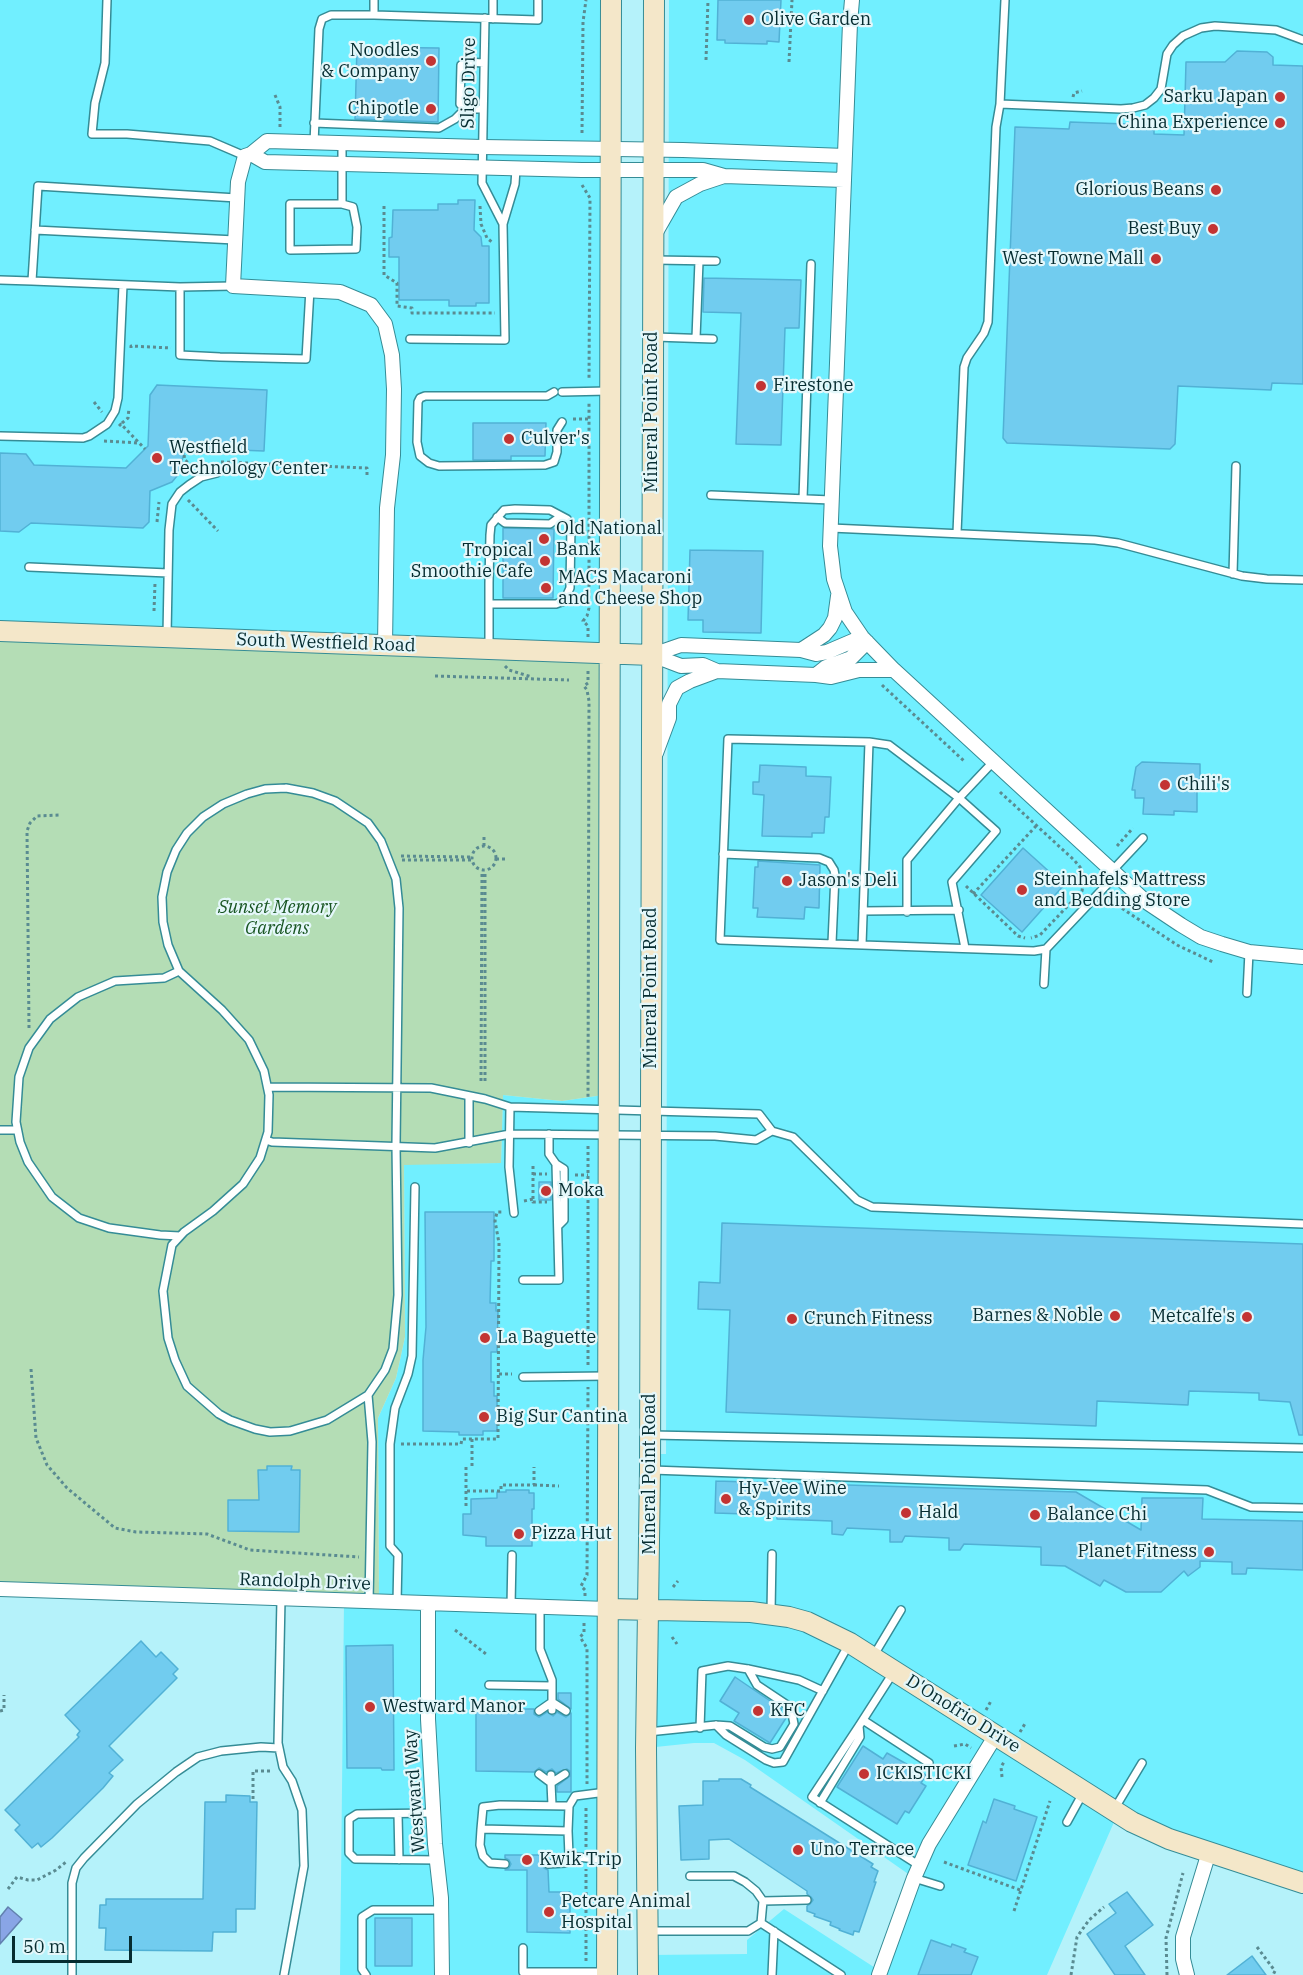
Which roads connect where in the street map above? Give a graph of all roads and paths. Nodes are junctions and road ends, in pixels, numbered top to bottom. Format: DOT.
graph roads {
  1 [pos="107,0"];
  2 [pos="374,0"];
  3 [pos="493,0"];
  4 [pos="538,0"];
  5 [pos="586,0"];
  6 [pos="611,0"];
  7 [pos="654,0"];
  8 [pos="708,0"];
  9 [pos="792,0"];
  10 [pos="852,0"];
  11 [pos="1005,0"];
  12 [pos="374,15"];
  13 [pos="489,19"];
  14 [pos="1303,40"];
  15 [pos="706,60"];
  16 [pos="789,62"];
  17 [pos="484,63"];
  18 [pos="275,95"];
  19 [pos="1000,104"];
  20 [pos="465,109"];
  21 [pos="483,110"];
  22 [pos="314,123"];
  23 [pos="280,128"];
  24 [pos="581,136"];
  25 [pos="314,142"];
  26 [pos="342,143"];
  27 [pos="482,147"];
  28 [pos="610,149"];
  29 [pos="652,149"];
  30 [pos="248,155"];
  31 [pos="845,156"];
  32 [pos="342,164"];
  33 [pos="482,168"];
  34 [pos="516,169"];
  35 [pos="653,170"];
  36 [pos="609,171"];
  37 [pos="724,176"];
  38 [pos="844,180"];
  39 [pos="237,198"];
  40 [pos="477,200"];
  41 [pos="342,204"];
  42 [pos="384,206"];
  43 [pos="503,224"];
  44 [pos="35,230"];
  45 [pos="652,238"];
  46 [pos="235,240"];
  47 [pos="495,244"];
  48 [pos="653,260"];
  49 [pos="699,261"];
  50 [pos="716,261"];
  51 [pos="812,264"];
  52 [pos="0,280"];
  53 [pos="32,281"];
  54 [pos="123,285"];
  55 [pos="233,286"];
  56 [pos="180,287"];
  57 [pos="310,289"];
  58 [pos="496,302"];
  59 [pos="652,337"];
  60 [pos="696,338"];
  61 [pos="410,339"];
  62 [pos="713,339"];
  63 [pos="180,348"];
  64 [pos="131,357"];
  65 [pos="610,391"];
  66 [pos="554,392"];
  67 [pos="562,392"];
  68 [pos="129,399"];
  69 [pos="94,402"];
  70 [pos="103,414"];
  71 [pos="562,422"];
  72 [pos="121,424"];
  73 [pos="115,430"];
  74 [pos="0,436"];
  75 [pos="109,436"];
  76 [pos="139,443"];
  77 [pos="145,449"];
  78 [pos="178,450"];
  79 [pos="209,462"];
  80 [pos="220,462"];
  81 [pos="192,466"];
  82 [pos="1236,466"];
  83 [pos="217,473"];
  84 [pos="183,475"];
  85 [pos="367,478"];
  86 [pos="711,495"];
  87 [pos="163,496"];
  88 [pos="187,498"];
  89 [pos="803,499"];
  90 [pos="831,500"];
  91 [pos="561,516"];
  92 [pos="497,517"];
  93 [pos="830,528"];
  94 [pos="157,530"];
  95 [pos="218,531"];
  96 [pos="957,533"];
  97 [pos="29,567"];
  98 [pos="155,573"];
  99 [pos="168,573"];
  100 [pos="1233,574"];
  101 [pos="1303,580"];
  102 [pos="838,594"];
  103 [pos="489,604"];
  104 [pos="153,611"];
  105 [pos="583,621"];
  106 [pos="588,626"];
  107 [pos="0,631"];
  108 [pos="167,637"];
  109 [pos="865,640"];
  110 [pos="386,645"];
  111 [pos="489,649"];
  112 [pos="801,650"];
  113 [pos="610,654"];
  114 [pos="652,655"];
  115 [pos="894,670"];
  116 [pos="717,671"];
  117 [pos="816,675"];
  118 [pos="435,676"];
  119 [pos="569,680"];
  120 [pos="877,681"];
  121 [pos="588,682"];
  122 [pos="869,742"];
  123 [pos="964,761"];
  124 [pos="993,762"];
  125 [pos="651,767"];
  126 [pos="1000,792"];
  127 [pos="959,798"];
  128 [pos="60,815"];
  129 [pos="1036,826"];
  130 [pos="1133,828"];
  131 [pos="484,837"];
  132 [pos="1143,838"];
  133 [pos="484,846"];
  134 [pos="1117,846"];
  135 [pos="723,854"];
  136 [pos="401,858"];
  137 [pos="471,859"];
  138 [pos="496,859"];
  139 [pos="506,859"];
  140 [pos="484,871"];
  141 [pos="1114,873"];
  142 [pos="966,886"];
  143 [pos="973,894"];
  144 [pos="1117,905"];
  145 [pos="959,910"];
  146 [pos="863,911"];
  147 [pos="907,912"];
  148 [pos="832,943"];
  149 [pos="862,945"];
  150 [pos="965,948"];
  151 [pos="1046,949"];
  152 [pos="1249,952"];
  153 [pos="1303,957"];
  154 [pos="1213,962"];
  155 [pos="179,971"];
  156 [pos="1044,984"];
  157 [pos="1247,993"];
  158 [pos="29,1048"];
  159 [pos="483,1081"];
  160 [pos="268,1087"];
  161 [pos="398,1087"];
  162 [pos="588,1091"];
  163 [pos="469,1095"];
  164 [pos="510,1107"];
  165 [pos="610,1110"];
  166 [pos="651,1111"];
  167 [pos="0,1130"];
  168 [pos="17,1130"];
  169 [pos="772,1131"];
  170 [pos="510,1134"];
  171 [pos="549,1134"];
  172 [pos="609,1136"];
  173 [pos="651,1136"];
  174 [pos="266,1140"];
  175 [pos="469,1143"];
  176 [pos="396,1145"];
  177 [pos="533,1164"];
  178 [pos="556,1164"];
  179 [pos="415,1187"];
  180 [pos="533,1198"];
  181 [pos="557,1202"];
  182 [pos="514,1211"];
  183 [pos="1303,1224"];
  184 [pos="558,1226"];
  185 [pos="180,1236"];
  186 [pos="523,1280"];
  187 [pos="31,1369"];
  188 [pos="609,1376"];
  189 [pos="523,1377"];
  190 [pos="368,1395"];
  191 [pos="650,1435"];
  192 [pos="472,1439"];
  193 [pos="400,1444"];
  194 [pos="1303,1448"];
  195 [pos="466,1467"];
  196 [pos="472,1467"];
  197 [pos="534,1467"];
  198 [pos="650,1470"];
  199 [pos="534,1485"];
  200 [pos="559,1486"];
  201 [pos="466,1491"];
  202 [pos="466,1508"];
  203 [pos="1303,1508"];
  204 [pos="772,1554"];
  205 [pos="512,1555"];
  206 [pos="370,1557"];
  207 [pos="678,1581"];
  208 [pos="581,1586"];
  209 [pos="673,1587"];
  210 [pos="0,1589"];
  211 [pos="585,1590"];
  212 [pos="281,1599"];
  213 [pos="369,1602"];
  214 [pos="397,1603"];
  215 [pos="428,1604"];
  216 [pos="511,1606"];
  217 [pos="540,1607"];
  218 [pos="608,1609"];
  219 [pos="649,1610"];
  220 [pos="901,1610"];
  221 [pos="770,1615"];
  222 [pos="455,1630"];
  223 [pos="584,1633"];
  224 [pos="580,1637"];
  225 [pos="672,1637"];
  226 [pos="850,1642"];
  227 [pos="676,1644"];
  228 [pos="486,1654"];
  229 [pos="873,1658"];
  230 [pos="748,1669"];
  231 [pos="894,1671"];
  232 [pos="489,1685"];
  233 [pos="552,1686"];
  234 [pos="823,1691"];
  235 [pos="4,1695"];
  236 [pos="552,1706"];
  237 [pos="0,1711"];
  238 [pos="539,1711"];
  239 [pos="566,1711"];
  240 [pos="861,1723"];
  241 [pos="716,1725"];
  242 [pos="700,1728"];
  243 [pos="647,1732"];
  244 [pos="996,1735"];
  245 [pos="964,1744"];
  246 [pos="954,1746"];
  247 [pos="279,1748"];
  248 [pos="928,1763"];
  249 [pos="1142,1763"];
  250 [pos="1001,1767"];
  251 [pos="273,1771"];
  252 [pos="539,1774"];
  253 [pos="565,1774"];
  254 [pos="1002,1777"];
  255 [pos="551,1779"];
  256 [pos="1084,1791"];
  257 [pos="607,1792"];
  258 [pos="253,1800"];
  259 [pos="1050,1801"];
  260 [pos="552,1806"];
  261 [pos="569,1806"];
  262 [pos="1113,1810"];
  263 [pos="434,1813"];
  264 [pos="398,1814"];
  265 [pos="1067,1822"];
  266 [pos="481,1829"];
  267 [pos="568,1831"];
  268 [pos="1209,1852"];
  269 [pos="569,1856"];
  270 [pos="399,1860"];
  271 [pos="437,1860"];
  272 [pos="607,1860"];
  273 [pos="68,1861"];
  274 [pos="944,1863"];
  275 [pos="505,1864"];
  276 [pos="548,1864"];
  277 [pos="917,1872"];
  278 [pos="690,1876"];
  279 [pos="1303,1884"];
  280 [pos="940,1886"];
  281 [pos="8,1889"];
  282 [pos="1020,1890"];
  283 [pos="807,1900"];
  284 [pos="763,1901"];
  285 [pos="1104,1907"];
  286 [pos="441,1910"];
  287 [pos="1014,1911"];
  288 [pos="761,1923"];
  289 [pos="648,1931"];
  290 [pos="774,1931"];
  291 [pos="1257,1947"];
  292 [pos="523,1948"];
  293 [pos="607,1973"];
  294 [pos="72,1975"];
  295 [pos="284,1975"];
  296 [pos="366,1975"];
  297 [pos="442,1975"];
  298 [pos="648,1975"];
  299 [pos="772,1975"];
  300 [pos="841,1975"];
  301 [pos="879,1975"];
  302 [pos="1071,1975"];
  303 [pos="1187,1975"];
  304 [pos="1273,1975"];
  1 -- 30 [label="lane"];
  2 -- 12 [label="lane"];
  3 -- 13 [label="lane, Sligo Drive"];
  4 -- 13 [label="lane"];
  5 -- 24 [label="path"];
  6 -- 28 [label="main road"];
  7 -- 29 [label="main road, Mineral Point Road"];
  8 -- 15 [label="path"];
  9 -- 16 [label="path"];
  10 -- 31 [label="street"];
  11 -- 19 [label="lane"];
  12 -- 13 [label="lane"];
  12 -- 22 [label="lane"];
  13 -- 17 [label="lane, Sligo Drive"];
  14 -- 19 [label="lane"];
  17 -- 20 [label="lane"];
  17 -- 21 [label="lane, Sligo Drive"];
  18 -- 23 [label="path"];
  19 -- 96 [label="lane"];
  20 -- 21 [label="lane"];
  20 -- 22 [label="lane"];
  21 -- 27 [label="lane, Sligo Drive"];
  22 -- 25 [label="lane"];
  25 -- 26 [label="street"];
  25 -- 30 [label="street"];
  26 -- 27 [label="street"];
  26 -- 32 [label="lane"];
  27 -- 28 [label="street"];
  27 -- 33 [label="lane, Sligo Drive"];
  28 -- 29 [label="street"];
  28 -- 36 [label="main road"];
  29 -- 31 [label="street"];
  29 -- 35 [label="main road, Mineral Point Road"];
  30 -- 32 [label="street"];
  30 -- 39 [label="street"];
  31 -- 38 [label="street"];
  32 -- 33 [label="street"];
  32 -- 41 [label="lane"];
  33 -- 34 [label="street"];
  33 -- 43 [label="lane, Sligo Drive"];
  34 -- 36 [label="street"];
  34 -- 43 [label="lane"];
  35 -- 36 [label="street"];
  35 -- 37 [label="street"];
  35 -- 45 [label="main road, Mineral Point Road"];
  36 -- 65 [label="main road"];
  37 -- 38 [label="street"];
  37 -- 45 [label="street"];
  38 -- 90 [label="street"];
  39 -- 44 [label="lane"];
  39 -- 46 [label="street"];
  40 -- 47 [label="path"];
  41 -- 41 [label="lane"];
  42 -- 58 [label="path"];
  43 -- 61 [label="lane"];
  44 -- 46 [label="lane"];
  44 -- 53 [label="lane"];
  45 -- 48 [label="main road, Mineral Point Road"];
  46 -- 55 [label="street"];
  48 -- 49 [label="lane"];
  48 -- 59 [label="main road, Mineral Point Road"];
  49 -- 50 [label="lane"];
  49 -- 60 [label="lane"];
  51 -- 89 [label="lane"];
  52 -- 53 [label="lane"];
  53 -- 54 [label="lane"];
  54 -- 56 [label="lane"];
  54 -- 74 [label="lane"];
  55 -- 56 [label="lane"];
  55 -- 57 [label="street"];
  56 -- 63 [label="lane"];
  57 -- 63 [label="lane"];
  57 -- 110 [label="street"];
  59 -- 60 [label="lane"];
  59 -- 114 [label="main road, Mineral Point Road"];
  60 -- 62 [label="lane"];
  63 -- 64 [label="path"];
  65 -- 67 [label="lane"];
  65 -- 113 [label="main road"];
  66 -- 71 [label="lane"];
  68 -- 72 [label="path"];
  69 -- 70 [label="path"];
  72 -- 73 [label="path"];
  72 -- 76 [label="path"];
  75 -- 76 [label="path"];
  76 -- 77 [label="path"];
  78 -- 81 [label="path"];
  79 -- 81 [label="path"];
  80 -- 85 [label="path"];
  81 -- 84 [label="path"];
  82 -- 100 [label="lane"];
  83 -- 99 [label="lane"];
  86 -- 89 [label="lane"];
  87 -- 94 [label="path"];
  88 -- 95 [label="path"];
  89 -- 90 [label="lane"];
  90 -- 93 [label="street"];
  91 -- 92 [label="lane"];
  91 -- 92 [label="lane"];
  91 -- 103 [label="lane"];
  92 -- 103 [label="lane"];
  93 -- 96 [label="lane"];
  93 -- 102 [label="street"];
  96 -- 100 [label="lane"];
  97 -- 98 [label="lane"];
  98 -- 99 [label="lane"];
  98 -- 104 [label="path"];
  99 -- 108 [label="lane"];
  100 -- 101 [label="lane"];
  102 -- 109 [label="street"];
  102 -- 112 [label="street"];
  103 -- 111 [label="lane"];
  105 -- 106 [label="path"];
  107 -- 108 [label="main road, South Westfield Road"];
  108 -- 110 [label="main road, South Westfield Road"];
  109 -- 112 [label="street"];
  109 -- 115 [label="street"];
  109 -- 117 [label="street"];
  110 -- 111 [label="main road, South Westfield Road"];
  111 -- 113 [label="main road, South Westfield Road"];
  112 -- 114 [label="street"];
  113 -- 114 [label="main road, South Westfield Road"];
  113 -- 165 [label="main road"];
  114 -- 116 [label="street"];
  114 -- 125 [label="main road, Mineral Point Road"];
  115 -- 117 [label="street"];
  115 -- 124 [label="street"];
  116 -- 117 [label="street"];
  116 -- 125 [label="street"];
  118 -- 119 [label="path"];
  120 -- 123 [label="path"];
  121 -- 162 [label="path"];
  122 -- 127 [label="lane"];
  122 -- 135 [label="lane"];
  122 -- 146 [label="lane"];
  124 -- 127 [label="lane"];
  124 -- 141 [label="street"];
  125 -- 166 [label="main road, Mineral Point Road"];
  126 -- 129 [label="path"];
  127 -- 145 [label="lane"];
  127 -- 147 [label="lane"];
  128 -- 158 [label="path"];
  129 -- 143 [label="path"];
  129 -- 143 [label="path"];
  130 -- 134 [label="path"];
  131 -- 133 [label="path"];
  132 -- 141 [label="lane"];
  133 -- 137 [label="path"];
  133 -- 138 [label="path"];
  135 -- 148 [label="lane"];
  135 -- 148 [label="lane"];
  136 -- 137 [label="path"];
  137 -- 140 [label="path"];
  138 -- 139 [label="path"];
  138 -- 140 [label="path"];
  140 -- 159 [label="path"];
  141 -- 151 [label="lane"];
  141 -- 152 [label="street"];
  142 -- 143 [label="path"];
  144 -- 154 [label="path"];
  145 -- 147 [label="lane"];
  145 -- 150 [label="lane"];
  146 -- 147 [label="lane"];
  146 -- 149 [label="lane"];
  148 -- 149 [label="lane"];
  149 -- 150 [label="lane"];
  150 -- 151 [label="lane"];
  151 -- 156 [label="lane"];
  152 -- 153 [label="street"];
  152 -- 157 [label="lane"];
  155 -- 158 [label="lane"];
  155 -- 160 [label="lane"];
  155 -- 161 [label="lane"];
  158 -- 168 [label="lane"];
  160 -- 161 [label="lane"];
  160 -- 174 [label="lane"];
  161 -- 163 [label="lane"];
  161 -- 176 [label="lane"];
  163 -- 164 [label="lane"];
  163 -- 175 [label="lane"];
  164 -- 165 [label="lane"];
  164 -- 170 [label="lane"];
  165 -- 166 [label="lane"];
  165 -- 172 [label="main road"];
  166 -- 169 [label="lane"];
  166 -- 173 [label="main road, Mineral Point Road"];
  167 -- 168 [label="lane"];
  168 -- 185 [label="lane"];
  169 -- 173 [label="lane"];
  169 -- 183 [label="lane"];
  170 -- 171 [label="lane"];
  170 -- 175 [label="lane"];
  170 -- 182 [label="lane"];
  171 -- 172 [label="lane"];
  171 -- 178 [label="lane"];
  172 -- 173 [label="lane"];
  172 -- 188 [label="main road"];
  173 -- 191 [label="main road, Mineral Point Road"];
  174 -- 176 [label="lane"];
  174 -- 185 [label="lane"];
  175 -- 176 [label="lane"];
  176 -- 190 [label="lane"];
  177 -- 180 [label="path"];
  178 -- 181 [label="lane"];
  178 -- 184 [label="lane"];
  179 -- 214 [label="lane"];
  180 -- 181 [label="path"];
  180 -- 182 [label="path"];
  181 -- 184 [label="lane"];
  182 -- 192 [label="path"];
  184 -- 186 [label="lane"];
  185 -- 190 [label="lane"];
  187 -- 206 [label="path"];
  188 -- 189 [label="lane"];
  188 -- 218 [label="main road"];
  190 -- 206 [label="lane"];
  191 -- 194 [label="lane"];
  191 -- 198 [label="main road, Mineral Point Road"];
  192 -- 193 [label="path"];
  192 -- 196 [label="path"];
  195 -- 201 [label="path"];
  197 -- 199 [label="path"];
  198 -- 203 [label="lane"];
  198 -- 219 [label="main road, Mineral Point Road"];
  199 -- 200 [label="path"];
  199 -- 201 [label="path"];
  201 -- 202 [label="path"];
  204 -- 221 [label="lane"];
  205 -- 216 [label="lane"];
  206 -- 213 [label="lane"];
  207 -- 209 [label="path"];
  208 -- 211 [label="path"];
  210 -- 212 [label="street, Randolph Drive"];
  212 -- 213 [label="street, Randolph Drive"];
  212 -- 247 [label="lane"];
  213 -- 214 [label="street, Randolph Drive"];
  214 -- 215 [label="street, Randolph Drive"];
  215 -- 216 [label="street, Randolph Drive"];
  215 -- 263 [label="street, Westward Way"];
  216 -- 217 [label="street, Randolph Drive"];
  217 -- 218 [label="street, Randolph Drive"];
  217 -- 233 [label="lane"];
  218 -- 219 [label="main road, D'Onofrio Drive"];
  218 -- 257 [label="main road"];
  219 -- 221 [label="main road, D'Onofrio Drive"];
  219 -- 243 [label="main road, Mineral Point Road"];
  220 -- 229 [label="lane"];
  221 -- 226 [label="main road, D'Onofrio Drive"];
  222 -- 228 [label="path"];
  223 -- 224 [label="path"];
  225 -- 227 [label="path"];
  226 -- 229 [label="main road, D'Onofrio Drive"];
  226 -- 234 [label="lane"];
  229 -- 231 [label="main road, D'Onofrio Drive"];
  230 -- 234 [label="lane"];
  230 -- 241 [label="lane"];
  230 -- 242 [label="lane"];
  231 -- 240 [label="lane"];
  231 -- 244 [label="main road, D'Onofrio Drive"];
  232 -- 233 [label="lane"];
  233 -- 236 [label="lane"];
  234 -- 241 [label="lane"];
  235 -- 237 [label="path"];
  236 -- 238 [label="lane"];
  236 -- 239 [label="lane"];
  240 -- 248 [label="lane"];
  240 -- 277 [label="lane"];
  241 -- 242 [label="lane"];
  242 -- 243 [label="lane"];
  243 -- 289 [label="main road, Mineral Point Road"];
  244 -- 256 [label="main road, D'Onofrio Drive"];
  244 -- 277 [label="street"];
  245 -- 246 [label="path"];
  247 -- 294 [label="lane"];
  247 -- 295 [label="lane"];
  249 -- 262 [label="lane"];
  250 -- 254 [label="path"];
  251 -- 258 [label="path"];
  252 -- 255 [label="lane"];
  253 -- 255 [label="lane"];
  255 -- 260 [label="lane"];
  256 -- 262 [label="main road, D'Onofrio Drive"];
  256 -- 265 [label="lane"];
  257 -- 261 [label="lane"];
  257 -- 272 [label="main road"];
  259 -- 282 [label="path"];
  260 -- 261 [label="lane"];
  260 -- 266 [label="lane"];
  261 -- 267 [label="lane"];
  262 -- 268 [label="main road, D'Onofrio Drive"];
  263 -- 264 [label="lane"];
  263 -- 271 [label="street, Westward Way"];
  264 -- 270 [label="lane"];
  264 -- 270 [label="lane"];
  266 -- 267 [label="lane"];
  266 -- 275 [label="lane"];
  267 -- 269 [label="lane"];
  268 -- 279 [label="main road, D'Onofrio Drive"];
  268 -- 303 [label="street"];
  269 -- 272 [label="lane"];
  269 -- 276 [label="lane"];
  270 -- 271 [label="lane"];
  271 -- 286 [label="street, Westward Way"];
  272 -- 293 [label="main road"];
  273 -- 281 [label="path"];
  274 -- 282 [label="path"];
  277 -- 280 [label="lane"];
  277 -- 301 [label="street"];
  278 -- 284 [label="lane"];
  282 -- 287 [label="path"];
  283 -- 284 [label="lane"];
  284 -- 288 [label="lane"];
  285 -- 302 [label="path"];
  286 -- 296 [label="lane"];
  286 -- 297 [label="street, Westward Way"];
  288 -- 289 [label="lane"];
  288 -- 290 [label="lane"];
  289 -- 298 [label="main road, Mineral Point Road"];
  290 -- 299 [label="lane"];
  290 -- 300 [label="lane"];
  291 -- 304 [label="path"];
  292 -- 293 [label="lane"];
}
